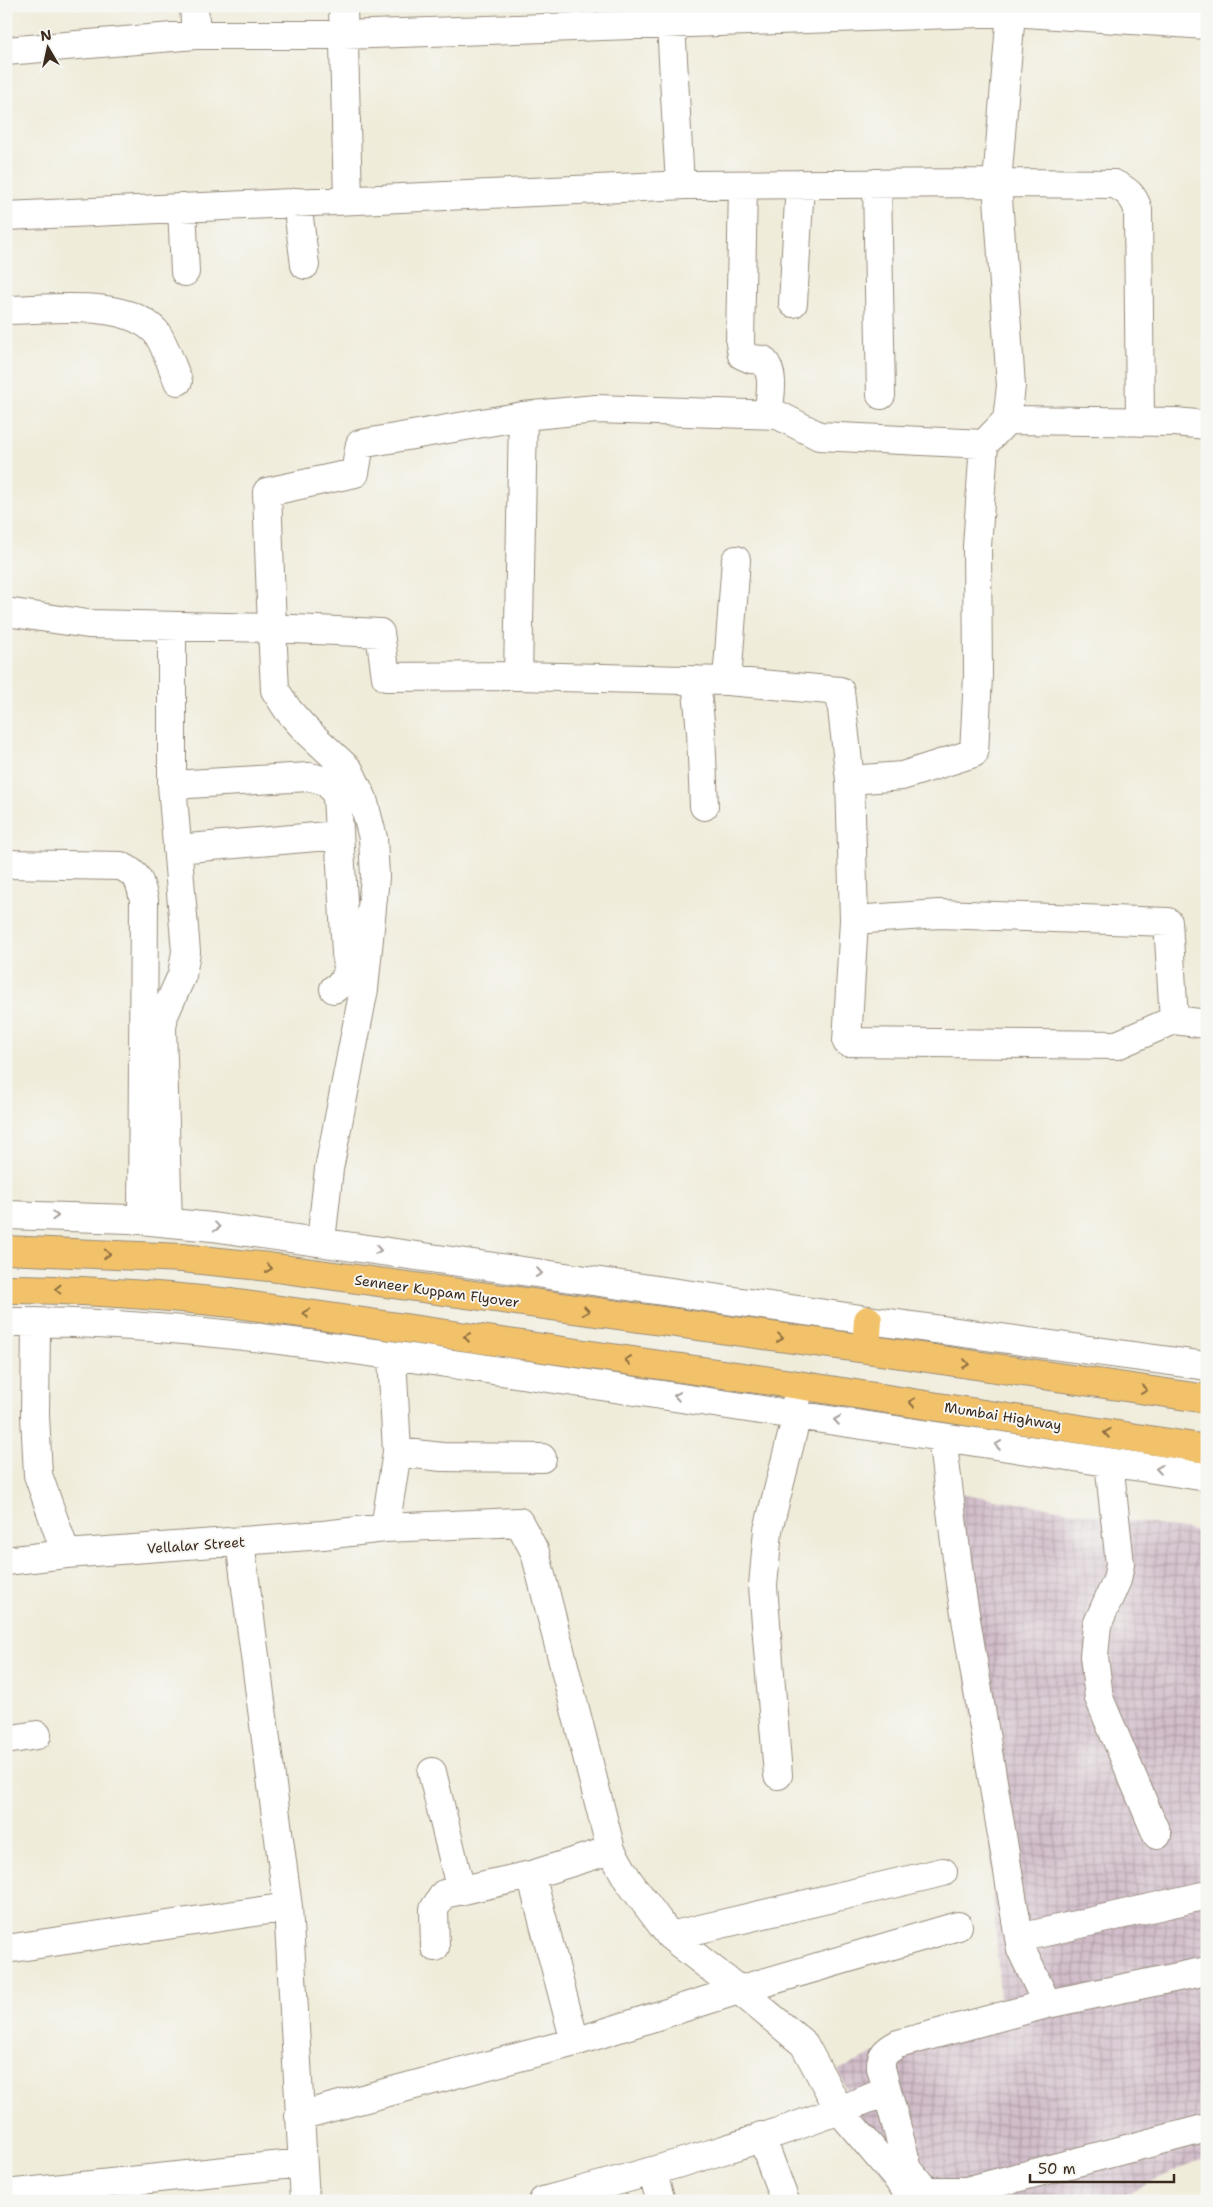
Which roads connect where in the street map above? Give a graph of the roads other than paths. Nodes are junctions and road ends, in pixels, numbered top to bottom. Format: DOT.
graph roads {
  1 [pos="194,6"];
  2 [pos="343,6"];
  3 [pos="1011,9"];
  4 [pos="671,24"];
  5 [pos="1207,25"];
  6 [pos="196,35"];
  7 [pos="343,35"];
  8 [pos="6,51"];
  9 [pos="877,183"];
  10 [pos="997,183"];
  11 [pos="800,184"];
  12 [pos="743,185"];
  13 [pos="680,186"];
  14 [pos="348,200"];
  15 [pos="297,202"];
  16 [pos="182,207"];
  17 [pos="6,216"];
  18 [pos="305,265"];
  19 [pos="185,272"];
  20 [pos="794,303"];
  21 [pos="6,310"];
  22 [pos="178,381"];
  23 [pos="881,395"];
  24 [pos="768,414"];
  25 [pos="523,416"];
  26 [pos="1007,420"];
  27 [pos="1140,422"];
  28 [pos="1207,425"];
  29 [pos="984,444"];
  30 [pos="736,560"];
  31 [pos="6,612"];
  32 [pos="172,626"];
  33 [pos="272,628"];
  34 [pos="518,676"];
  35 [pos="696,680"];
  36 [pos="727,681"];
  37 [pos="850,780"];
  38 [pos="172,786"];
  39 [pos="704,806"];
  40 [pos="339,835"];
  41 [pos="177,849"];
  42 [pos="6,864"];
  43 [pos="854,920"];
  44 [pos="334,990"];
  45 [pos="1174,1020"];
  46 [pos="1207,1024"];
  47 [pos="6,1215"];
  48 [pos="155,1222"];
  49 [pos="321,1242"];
  50 [pos="6,1250"];
  51 [pos="6,1289"];
  52 [pos="868,1320"];
  53 [pos="6,1322"];
  54 [pos="36,1322"];
  55 [pos="866,1349"];
  56 [pos="392,1356"];
  57 [pos="1207,1366"];
  58 [pos="798,1385"];
  59 [pos="1207,1399"];
  60 [pos="795,1414"];
  61 [pos="942,1437"];
  62 [pos="1207,1450"];
  63 [pos="397,1452"];
  64 [pos="542,1458"];
  65 [pos="1109,1462"];
  66 [pos="1207,1476"];
  67 [pos="385,1528"];
  68 [pos="240,1542"];
  69 [pos="66,1554"];
  70 [pos="6,1561"];
  71 [pos="37,1735"];
  72 [pos="6,1740"];
  73 [pos="432,1772"];
  74 [pos="778,1774"];
  75 [pos="1157,1835"];
  76 [pos="611,1850"];
  77 [pos="943,1872"];
  78 [pos="531,1875"];
  79 [pos="461,1891"];
  80 [pos="1207,1895"];
  81 [pos="288,1907"];
  82 [pos="958,1926"];
  83 [pos="670,1936"];
  84 [pos="1018,1938"];
  85 [pos="435,1948"];
  86 [pos="6,1949"];
  87 [pos="1206,1976"];
  88 [pos="739,1990"];
  89 [pos="1047,2004"];
  90 [pos="575,2042"];
  91 [pos="887,2090"];
  92 [pos="840,2110"];
  93 [pos="299,2116"];
  94 [pos="1207,2128"];
  95 [pos="762,2136"];
  96 [pos="302,2163"];
  97 [pos="652,2172"];
  98 [pos="6,2194"];
  99 [pos="305,2201"];
  100 [pos="543,2201"];
  101 [pos="661,2201"];
  102 [pos="784,2201"];
  103 [pos="916,2201"];
  1 -- 6 [label="street"];
  2 -- 7 [label="street"];
  3 -- 4 [label="street"];
  3 -- 5 [label="street"];
  3 -- 10 [label="street"];
  4 -- 7 [label="street"];
  4 -- 13 [label="street"];
  6 -- 7 [label="street"];
  6 -- 8 [label="street"];
  7 -- 14 [label="street"];
  9 -- 10 [label="street"];
  9 -- 11 [label="street"];
  9 -- 23 [label="street"];
  10 -- 26 [label="street"];
  10 -- 27 [label="street"];
  11 -- 12 [label="street"];
  11 -- 20 [label="street"];
  12 -- 13 [label="street"];
  12 -- 24 [label="street"];
  13 -- 14 [label="street"];
  14 -- 15 [label="street"];
  15 -- 16 [label="street"];
  15 -- 18 [label="street"];
  16 -- 17 [label="street"];
  16 -- 19 [label="street"];
  21 -- 22 [label="street"];
  24 -- 25 [label="street"];
  24 -- 29 [label="street"];
  25 -- 33 [label="street"];
  25 -- 34 [label="street"];
  26 -- 27 [label="street"];
  26 -- 29 [label="street"];
  27 -- 28 [label="street"];
  29 -- 37 [label="street"];
  30 -- 36 [label="street"];
  31 -- 32 [label="street"];
  32 -- 33 [label="street"];
  32 -- 38 [label="street"];
  33 -- 34 [label="street"];
  33 -- 49 [label="street"];
  34 -- 35 [label="street"];
  35 -- 36 [label="street"];
  35 -- 39 [label="street"];
  36 -- 37 [label="street"];
  37 -- 43 [label="street"];
  38 -- 40 [label="street"];
  38 -- 41 [label="street"];
  40 -- 41 [label="street"];
  40 -- 44 [label="street"];
  41 -- 48 [label="street"];
  42 -- 48 [label="street"];
  43 -- 45 [label="street"];
  43 -- 45 [label="street"];
  45 -- 46 [label="street"];
  47 -- 48 [label="street, one-way"];
  48 -- 49 [label="street, one-way"];
  49 -- 52 [label="street, one-way"];
  50 -- 55 [label="highway, Senneer Kuppam Flyover, one-way"];
  58 -- 51 [label="highway, one-way"];
  52 -- 55 [label="highway"];
  52 -- 57 [label="street"];
  53 -- 54 [label="street"];
  54 -- 56 [label="street"];
  54 -- 69 [label="street"];
  55 -- 59 [label="highway, one-way"];
  60 -- 56 [label="street, one-way"];
  56 -- 63 [label="street"];
  58 -- 60 [label="street"];
  62 -- 58 [label="highway, Mumbai Highway, one-way"];
  61 -- 60 [label="street, one-way"];
  60 -- 74 [label="street"];
  65 -- 61 [label="street, one-way"];
  61 -- 84 [label="street"];
  63 -- 64 [label="street"];
  63 -- 67 [label="street"];
  66 -- 65 [label="street, one-way"];
  65 -- 75 [label="street"];
  67 -- 68 [label="street, Vellalar Street"];
  67 -- 76 [label="street, Vellalar Street"];
  68 -- 69 [label="street, Vellalar Street"];
  68 -- 81 [label="street"];
  69 -- 70 [label="street, Vellalar Street"];
  71 -- 72 [label="street"];
  73 -- 79 [label="street"];
  76 -- 78 [label="street"];
  76 -- 83 [label="street"];
  77 -- 83 [label="street"];
  78 -- 79 [label="street"];
  78 -- 90 [label="street"];
  79 -- 85 [label="street"];
  80 -- 84 [label="street"];
  81 -- 86 [label="street"];
  81 -- 93 [label="street"];
  82 -- 88 [label="street"];
  83 -- 88 [label="street"];
  84 -- 89 [label="street"];
  87 -- 89 [label="street"];
  88 -- 90 [label="street"];
  88 -- 92 [label="street"];
  89 -- 91 [label="street"];
  90 -- 93 [label="street"];
  91 -- 92 [label="street"];
  91 -- 94 [label="street"];
  92 -- 95 [label="street"];
  92 -- 103 [label="street"];
  93 -- 96 [label="street"];
  95 -- 97 [label="street"];
  95 -- 102 [label="street"];
  96 -- 98 [label="street"];
  96 -- 99 [label="street"];
  97 -- 100 [label="street"];
  97 -- 101 [label="street"];
}
